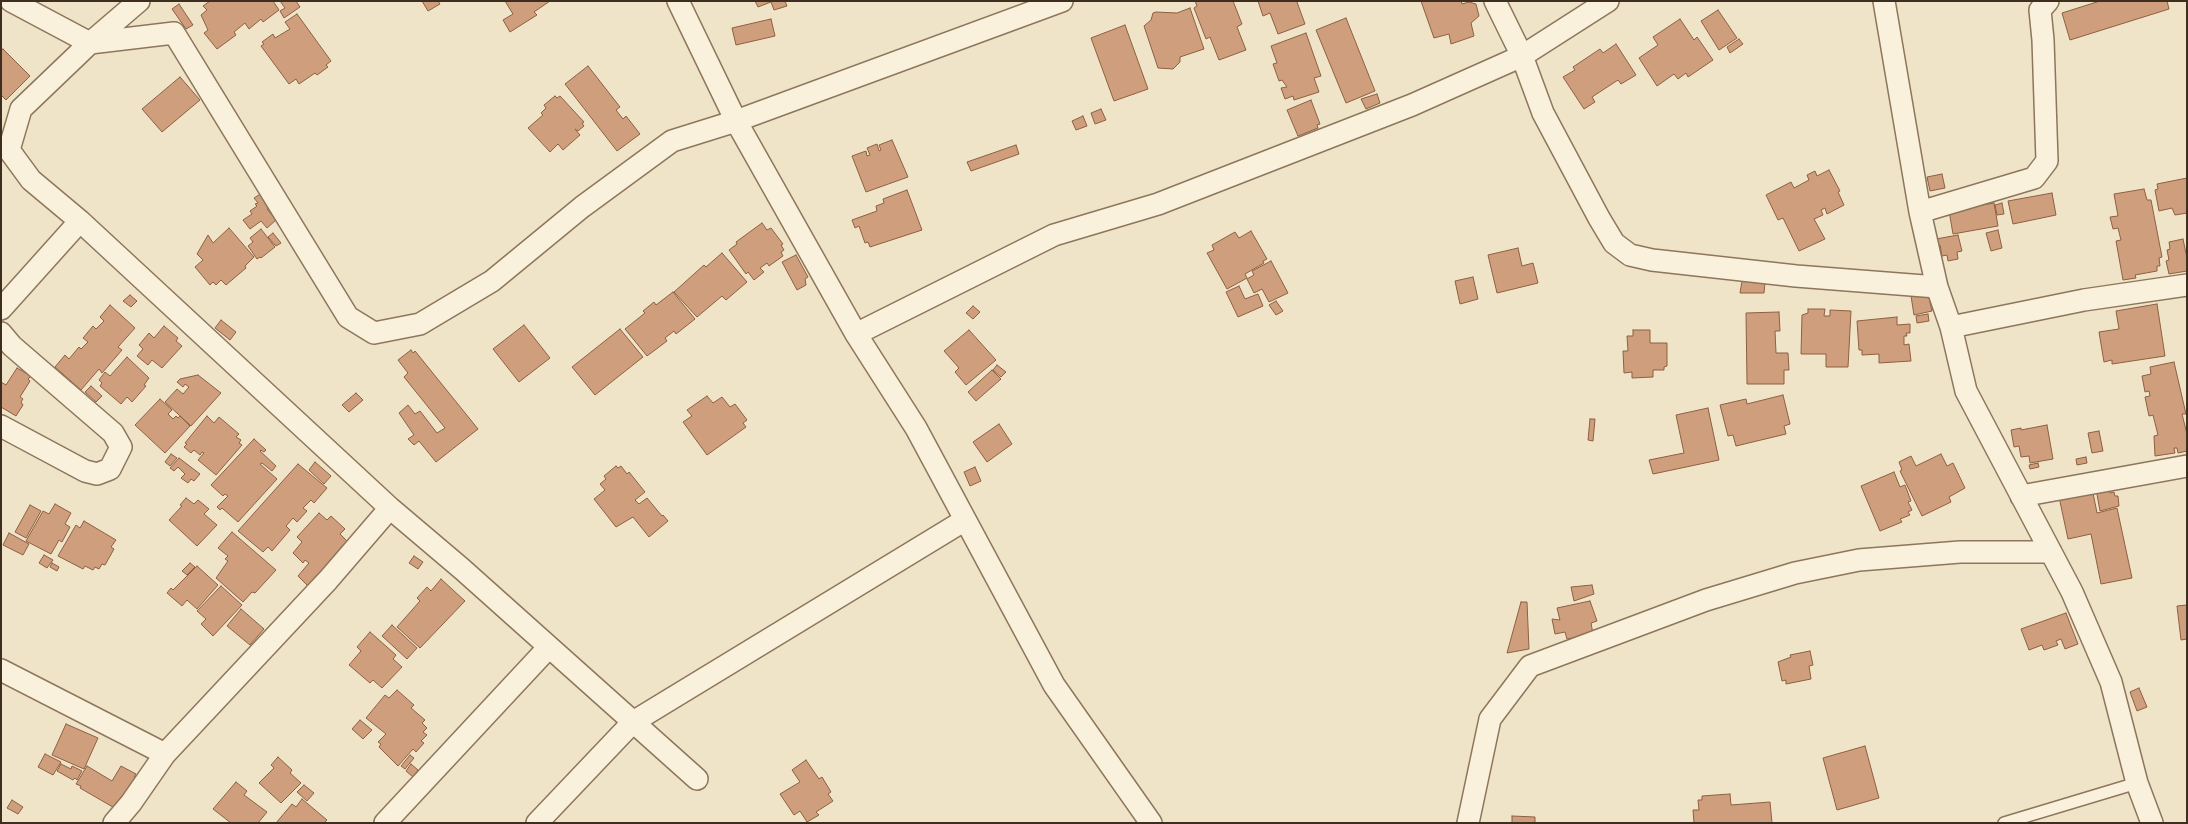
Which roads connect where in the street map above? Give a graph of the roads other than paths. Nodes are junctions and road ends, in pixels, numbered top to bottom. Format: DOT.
graph roads {
  1 [pos="11,1"];
  2 [pos="139,1"];
  3 [pos="678,1"];
  4 [pos="1062,1"];
  5 [pos="1495,1"];
  6 [pos="1608,1"];
  7 [pos="1884,1"];
  8 [pos="2048,1"];
  9 [pos="90,43"];
  10 [pos="1522,56"];
  11 [pos="736,120"];
  12 [pos="1920,212"];
  13 [pos="80,221"];
  14 [pos="2187,285"];
  15 [pos="1937,287"];
  16 [pos="1,309"];
  17 [pos="1951,327"];
  18 [pos="1,333"];
  19 [pos="856,334"];
  20 [pos="1,426"];
  21 [pos="2187,466"];
  22 [pos="2021,496"];
  23 [pos="390,508"];
  24 [pos="965,520"];
  25 [pos="2051,552"];
  26 [pos="549,647"];
  27 [pos="1,670"];
  28 [pos="633,722"];
  29 [pos="165,754"];
  30 [pos="697,779"];
  31 [pos="2137,783"];
  32 [pos="114,823"];
  33 [pos="385,823"];
  34 [pos="538,823"];
  35 [pos="1151,823"];
  36 [pos="1468,823"];
  37 [pos="2004,823"];
  38 [pos="2152,823"];
  1 -- 9 [label="street"];
  2 -- 9 [label="street"];
  3 -- 11 [label="street"];
  4 -- 11 [label="street"];
  5 -- 10 [label="street"];
  6 -- 10 [label="street"];
  7 -- 12 [label="street"];
  8 -- 12 [label="street"];
  9 -- 11 [label="street"];
  9 -- 13 [label="street"];
  10 -- 15 [label="street"];
  10 -- 19 [label="street"];
  11 -- 19 [label="street"];
  12 -- 15 [label="street"];
  13 -- 16 [label="street"];
  13 -- 23 [label="street"];
  14 -- 17 [label="street"];
  15 -- 17 [label="street"];
  17 -- 22 [label="street"];
  18 -- 20 [label="street"];
  19 -- 24 [label="street"];
  21 -- 22 [label="street"];
  22 -- 25 [label="street"];
  23 -- 26 [label="street"];
  23 -- 29 [label="street"];
  24 -- 28 [label="street"];
  24 -- 35 [label="street"];
  25 -- 31 [label="street"];
  25 -- 36 [label="street"];
  26 -- 28 [label="street"];
  26 -- 33 [label="street"];
  27 -- 29 [label="street"];
  28 -- 30 [label="street"];
  28 -- 34 [label="street"];
  29 -- 32 [label="street"];
  31 -- 37 [label="lane"];
  31 -- 38 [label="street"];
}
